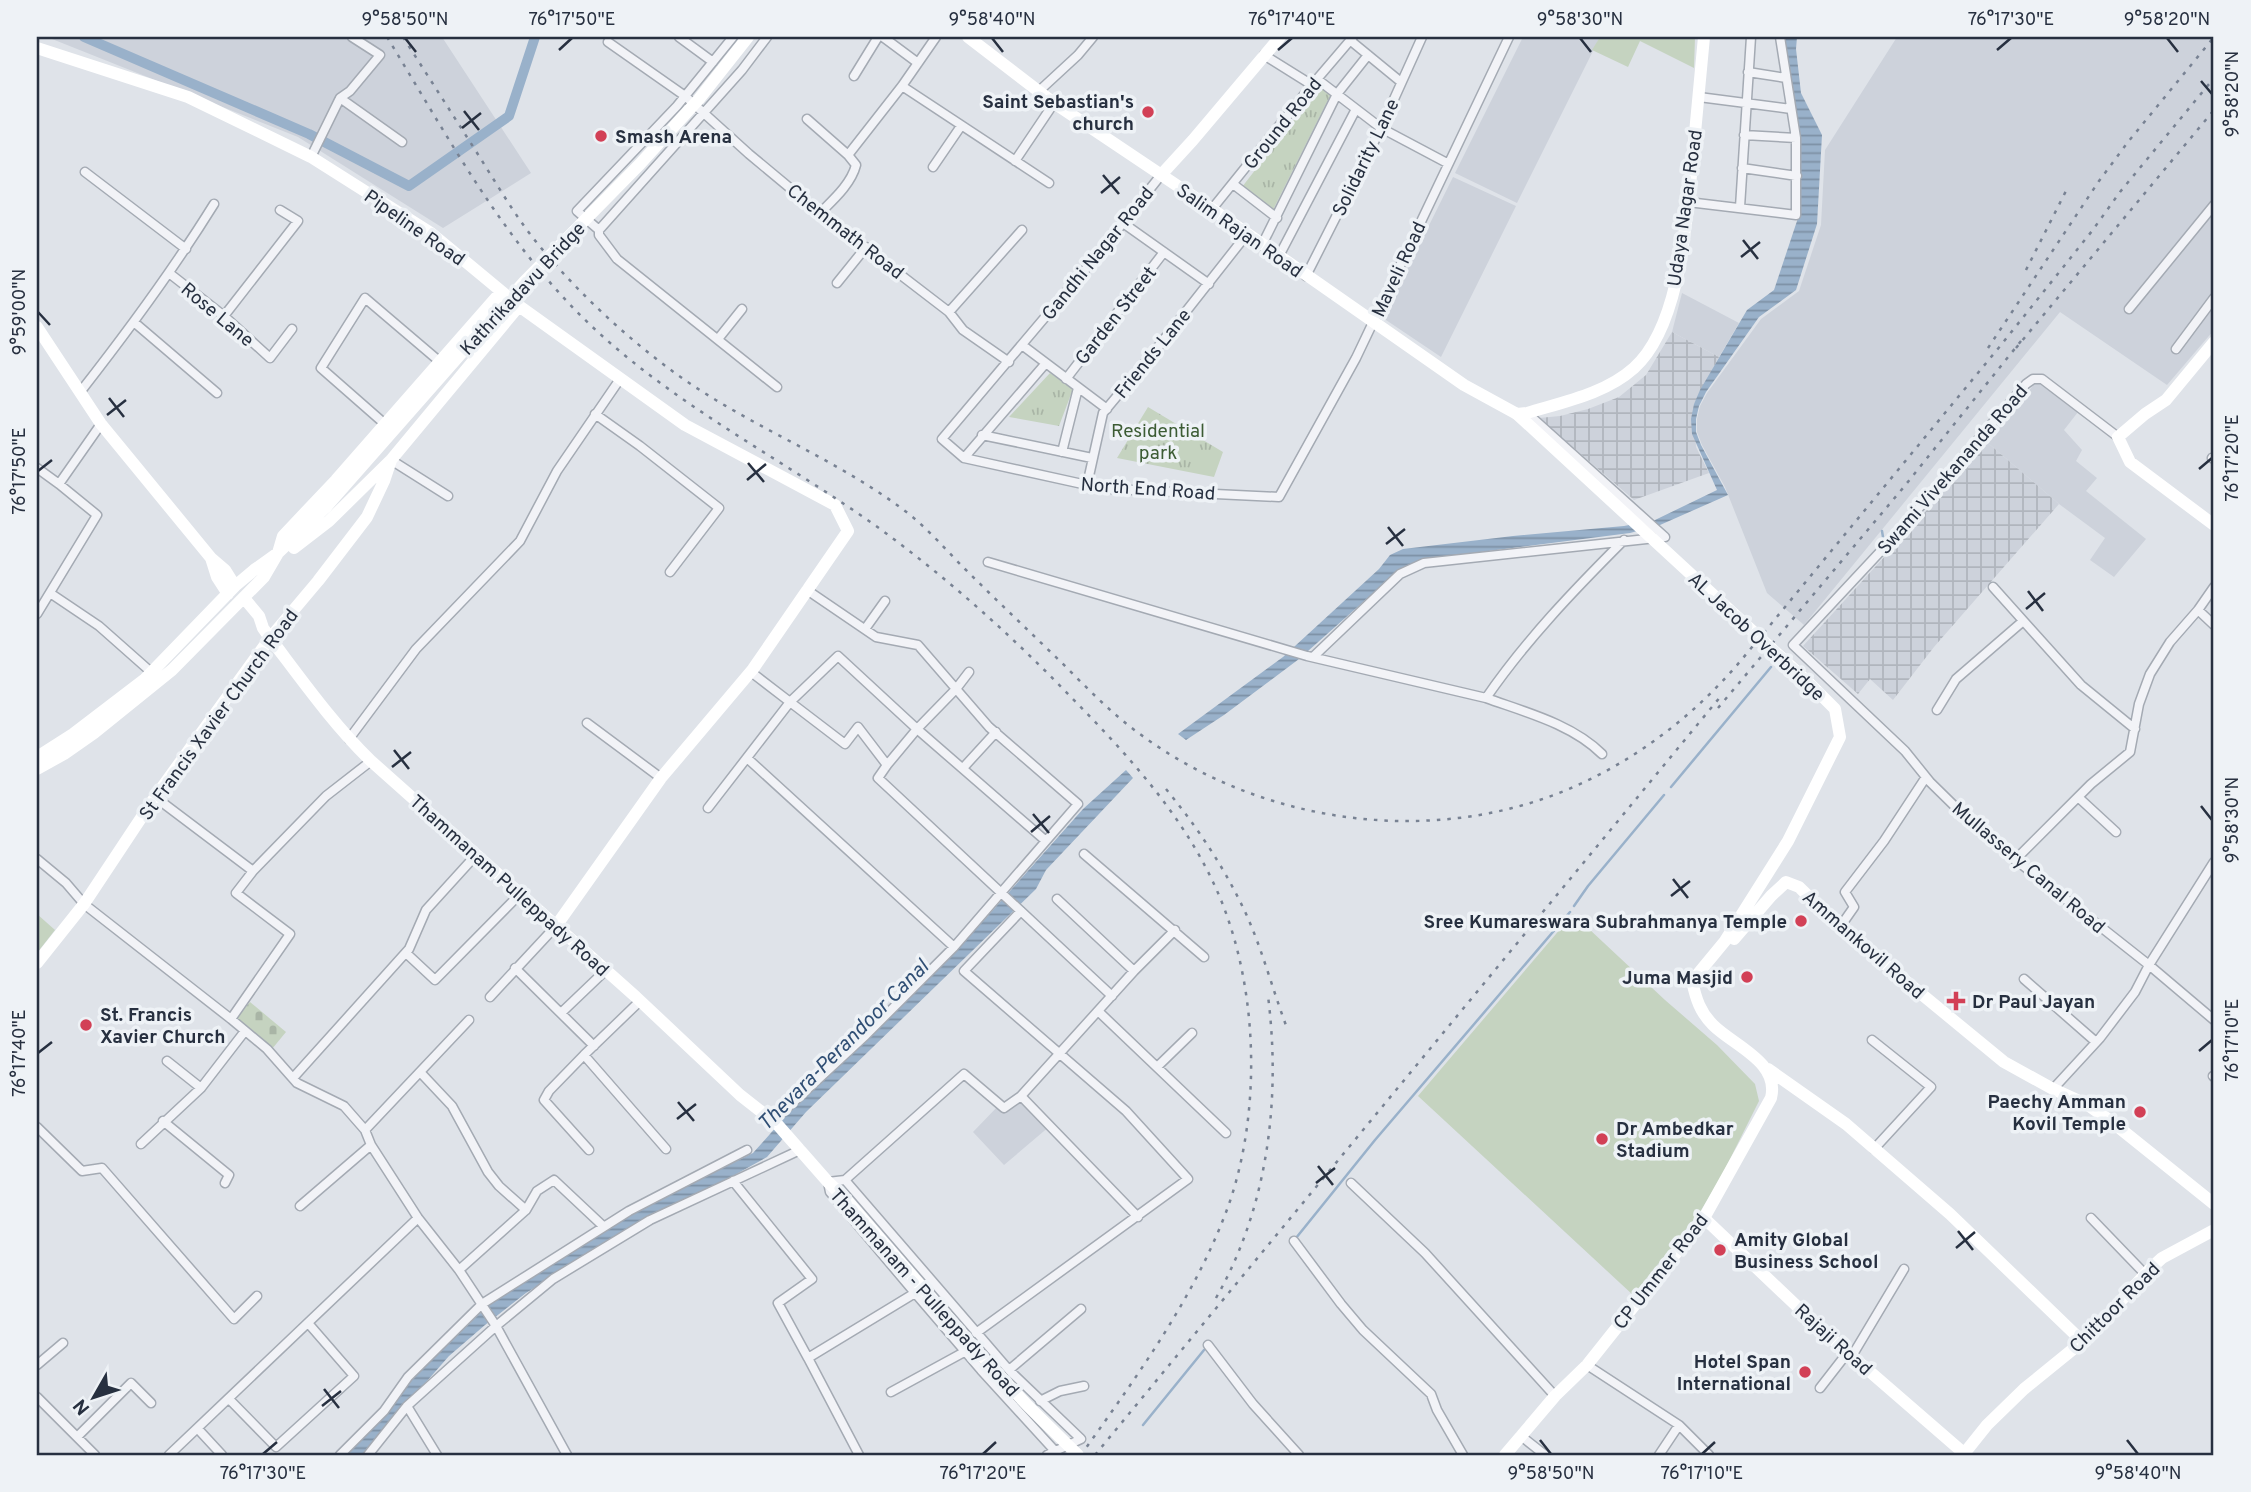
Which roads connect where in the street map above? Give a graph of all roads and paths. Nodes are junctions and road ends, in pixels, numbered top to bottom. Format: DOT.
graph roads {
  1 [pos="352,37"];
  2 [pos="679,37"];
  3 [pos="733,37"];
  4 [pos="748,37"];
  5 [pos="767,37"];
  6 [pos="881,37"];
  7 [pos="936,37"];
  8 [pos="968,37"];
  9 [pos="1093,37"];
  10 [pos="1280,37"];
  11 [pos="1422,37"];
  12 [pos="1509,37"];
  13 [pos="1704,37"];
  14 [pos="1751,37"];
  15 [pos="1778,37"];
  16 [pos="1352,39"];
  17 [pos="608,43"];
  18 [pos="37,48"];
  19 [pos="1264,55"];
  20 [pos="1368,55"];
  21 [pos="713,62"];
  22 [pos="918,63"];
  23 [pos="1748,72"];
  24 [pos="854,76"];
  25 [pos="1786,78"];
  26 [pos="1314,82"];
  27 [pos="1401,82"];
  28 [pos="902,86"];
  29 [pos="1039,91"];
  30 [pos="1337,94"];
  31 [pos="685,96"];
  32 [pos="1699,97"];
  33 [pos="340,98"];
  34 [pos="1054,103"];
  35 [pos="1746,103"];
  36 [pos="1356,109"];
  37 [pos="1791,109"];
  38 [pos="704,114"];
  39 [pos="807,119"];
  40 [pos="961,125"];
  41 [pos="1381,128"];
  42 [pos="1744,135"];
  43 [pos="1796,138"];
  44 [pos="402,142"];
  45 [pos="313,153"];
  46 [pos="848,155"];
  47 [pos="1015,161"];
  48 [pos="1447,163"];
  49 [pos="933,167"];
  50 [pos="1742,168"];
  51 [pos="85,172"];
  52 [pos="1161,175"];
  53 [pos="1797,176"];
  54 [pos="1049,183"];
  55 [pos="1233,184"];
  56 [pos="1688,202"];
  57 [pos="214,204"];
  58 [pos="2214,205"];
  59 [pos="1740,207"];
  60 [pos="1212,209"];
  61 [pos="280,210"];
  62 [pos="820,213"];
  63 [pos="1277,218"];
  64 [pos="1123,223"];
  65 [pos="599,230"];
  66 [pos="1022,230"];
  67 [pos="1247,234"];
  68 [pos="1262,245"];
  69 [pos="866,247"];
  70 [pos="186,249"];
  71 [pos="1164,252"];
  72 [pos="1279,256"];
  73 [pos="169,273"];
  74 [pos="1306,276"];
  75 [pos="837,283"];
  76 [pos="1209,284"];
  77 [pos="501,292"];
  78 [pos="2214,298"];
  79 [pos="519,306"];
  80 [pos="742,309"];
  81 [pos="2129,309"];
  82 [pos="949,312"];
  83 [pos="224,316"];
  84 [pos="1373,322"];
  85 [pos="135,323"];
  86 [pos="37,327"];
  87 [pos="292,329"];
  88 [pos="718,339"];
  89 [pos="2214,342"];
  90 [pos="1022,345"];
  91 [pos="2176,349"];
  92 [pos="439,361"];
  93 [pos="1009,362"];
  94 [pos="1046,363"];
  95 [pos="620,379"];
  96 [pos="1066,379"];
  97 [pos="777,387"];
  98 [pos="1078,388"];
  99 [pos="81,391"];
  100 [pos="217,393"];
  101 [pos="1107,409"];
  102 [pos="1522,413"];
  103 [pos="595,414"];
  104 [pos="388,422"];
  105 [pos="101,424"];
  106 [pos="982,435"];
  107 [pos="410,436"];
  108 [pos="2118,437"];
  109 [pos="942,439"];
  110 [pos="1062,452"];
  111 [pos="964,458"];
  112 [pos="1092,458"];
  113 [pos="391,460"];
  114 [pos="37,468"];
  115 [pos="59,484"];
  116 [pos="1087,485"];
  117 [pos="448,496"];
  118 [pos="1279,497"];
  119 [pos="2214,525"];
  120 [pos="1624,540"];
  121 [pos="278,553"];
  122 [pos="988,562"];
  123 [pos="670,572"];
  124 [pos="1993,587"];
  125 [pos="2214,587"];
  126 [pos="232,590"];
  127 [pos="807,590"];
  128 [pos="50,593"];
  129 [pos="885,600"];
  130 [pos="240,601"];
  131 [pos="2198,610"];
  132 [pos="37,614"];
  133 [pos="2022,622"];
  134 [pos="2214,625"];
  135 [pos="865,629"];
  136 [pos="266,633"];
  137 [pos="1793,645"];
  138 [pos="1310,656"];
  139 [pos="151,672"];
  140 [pos="751,672"];
  141 [pos="969,672"];
  142 [pos="956,689"];
  143 [pos="1486,698"];
  144 [pos="790,702"];
  145 [pos="1937,710"];
  146 [pos="587,723"];
  147 [pos="917,729"];
  148 [pos="2135,729"];
  149 [pos="996,733"];
  150 [pos="349,739"];
  151 [pos="1602,754"];
  152 [pos="37,757"];
  153 [pos="747,758"];
  154 [pos="371,761"];
  155 [pos="887,765"];
  156 [pos="963,768"];
  157 [pos="37,769"];
  158 [pos="1926,777"];
  159 [pos="661,778"];
  160 [pos="155,797"];
  161 [pos="2078,797"];
  162 [pos="708,808"];
  163 [pos="2116,832"];
  164 [pos="1046,841"];
  165 [pos="1084,854"];
  166 [pos="476,855"];
  167 [pos="37,859"];
  168 [pos="2015,860"];
  169 [pos="2214,862"];
  170 [pos="253,871"];
  171 [pos="520,894"];
  172 [pos="1004,894"];
  173 [pos="1057,899"];
  174 [pos="84,904"];
  175 [pos="1019,909"];
  176 [pos="556,926"];
  177 [pos="1840,927"];
  178 [pos="1175,930"];
  179 [pos="1725,941"];
  180 [pos="954,947"];
  181 [pos="406,953"];
  182 [pos="1204,957"];
  183 [pos="37,963"];
  184 [pos="2150,965"];
  185 [pos="515,968"];
  186 [pos="606,970"];
  187 [pos="1135,971"];
  188 [pos="2024,979"];
  189 [pos="1112,996"];
  190 [pos="491,997"];
  191 [pos="640,1001"];
  192 [pos="1098,1011"];
  193 [pos="561,1013"];
  194 [pos="231,1019"];
  195 [pos="468,1020"];
  196 [pos="2214,1020"];
  197 [pos="245,1031"];
  198 [pos="1192,1033"];
  199 [pos="1872,1040"];
  200 [pos="2096,1042"];
  201 [pos="594,1046"];
  202 [pos="1059,1053"];
  203 [pos="584,1055"];
  204 [pos="167,1062"];
  205 [pos="1157,1067"];
  206 [pos="1768,1069"];
  207 [pos="419,1072"];
  208 [pos="293,1078"];
  209 [pos="201,1088"];
  210 [pos="2053,1089"];
  211 [pos="1021,1096"];
  212 [pos="163,1121"];
  213 [pos="775,1123"];
  214 [pos="37,1127"];
  215 [pos="365,1130"];
  216 [pos="1226,1133"];
  217 [pos="141,1144"];
  218 [pos="372,1145"];
  219 [pos="666,1149"];
  220 [pos="1874,1149"];
  221 [pos="589,1150"];
  222 [pos="747,1150"];
  223 [pos="800,1150"];
  224 [pos="845,1180"];
  225 [pos="733,1181"];
  226 [pos="828,1182"];
  227 [pos="225,1183"];
  228 [pos="1351,1183"];
  229 [pos="2214,1204"];
  230 [pos="300,1206"];
  231 [pos="526,1210"];
  232 [pos="1138,1217"];
  233 [pos="418,1218"];
  234 [pos="1704,1218"];
  235 [pos="2091,1218"];
  236 [pos="603,1226"];
  237 [pos="2213,1235"];
  238 [pos="1294,1241"];
  239 [pos="1905,1269"];
  240 [pos="459,1270"];
  241 [pos="2145,1274"];
  242 [pos="915,1293"];
  243 [pos="257,1296"];
  244 [pos="483,1306"];
  245 [pos="1081,1309"];
  246 [pos="308,1323"];
  247 [pos="495,1324"];
  248 [pos="976,1333"];
  249 [pos="2083,1342"];
  250 [pos="63,1343"];
  251 [pos="1208,1345"];
  252 [pos="966,1351"];
  253 [pos="1850,1354"];
  254 [pos="808,1358"];
  255 [pos="37,1365"];
  256 [pos="1587,1365"];
  257 [pos="1009,1370"];
  258 [pos="1084,1386"];
  259 [pos="1820,1388"];
  260 [pos="891,1392"];
  261 [pos="1555,1396"];
  262 [pos="37,1397"];
  263 [pos="229,1399"];
  264 [pos="1040,1401"];
  265 [pos="151,1403"];
  266 [pos="407,1406"];
  267 [pos="1679,1425"];
  268 [pos="198,1429"];
  269 [pos="1521,1436"];
  270 [pos="77,1437"];
  271 [pos="1051,1453"];
  272 [pos="95,1455"];
  273 [pos="169,1455"];
  274 [pos="222,1455"];
  275 [pos="340,1455"];
  276 [pos="368,1455"];
  277 [pos="437,1455"];
  278 [pos="567,1455"];
  279 [pos="859,1455"];
  280 [pos="1078,1455"];
  281 [pos="1299,1455"];
  282 [pos="1463,1455"];
  283 [pos="1505,1455"];
  284 [pos="1545,1455"];
  285 [pos="1659,1455"];
  286 [pos="1709,1455"];
  287 [pos="1964,1455"];
  1 -- 33 [label="street"];
  2 -- 21 [label="street"];
  3 -- 21 [label="street"];
  4 -- 121 [label="main road, Kathrikadavu Bridge, bridge"];
  5 -- 38 [label="street"];
  6 -- 22 [label="street"];
  6 -- 24 [label="street"];
  7 -- 22 [label="street"];
  8 -- 29 [label="main road, Salim Rajan Road"];
  9 -- 29 [label="street"];
  10 -- 19 [label="main road, Gandhi Nagar Road"];
  11 -- 27 [label="street, Solidarity Lane"];
  12 -- 48 [label="street, Maveli Road"];
  13 -- 32 [label="main road, Udaya Nagar Road"];
  14 -- 23 [label="street"];
  15 -- 25 [label="street"];
  16 -- 20 [label="street"];
  16 -- 26 [label="street, Ground Road"];
  17 -- 31 [label="street, Chemmath Road"];
  18 -- 45 [label="main road, Pipeline Road"];
  19 -- 26 [label="street"];
  19 -- 52 [label="main road, Gandhi Nagar Road"];
  20 -- 27 [label="street"];
  20 -- 30 [label="street"];
  21 -- 31 [label="street"];
  22 -- 28 [label="street"];
  23 -- 25 [label="street"];
  23 -- 35 [label="street"];
  25 -- 37 [label="street"];
  26 -- 30 [label="street"];
  26 -- 55 [label="street, Ground Road"];
  27 -- 41 [label="street, Solidarity Lane"];
  28 -- 40 [label="street"];
  28 -- 46 [label="street"];
  29 -- 34 [label="main road, Salim Rajan Road"];
  30 -- 36 [label="street"];
  30 -- 63 [label="street"];
  31 -- 38 [label="street, Chemmath Road"];
  31 -- 65 [label="street"];
  32 -- 35 [label="street"];
  32 -- 56 [label="main road, Udaya Nagar Road"];
  33 -- 44 [label="street"];
  33 -- 45 [label="street"];
  34 -- 47 [label="street"];
  34 -- 52 [label="main road, Salim Rajan Road"];
  35 -- 37 [label="street"];
  35 -- 42 [label="street"];
  36 -- 41 [label="street"];
  36 -- 72 [label="street"];
  37 -- 43 [label="street"];
  38 -- 62 [label="street, Chemmath Road"];
  38 -- 65 [label="street"];
  39 -- 46 [label="street"];
  40 -- 47 [label="street"];
  40 -- 49 [label="street"];
  41 -- 48 [label="street"];
  41 -- 74 [label="street, Solidarity Lane"];
  42 -- 43 [label="street"];
  42 -- 50 [label="street"];
  43 -- 53 [label="street"];
  45 -- 77 [label="main road, Pipeline Road"];
  46 -- 62 [label="street"];
  47 -- 54 [label="street"];
  48 -- 84 [label="street, Maveli Road"];
  50 -- 53 [label="street"];
  50 -- 59 [label="street"];
  51 -- 70 [label="street"];
  52 -- 60 [label="main road, Salim Rajan Road"];
  52 -- 64 [label="street, Gandhi Nagar Road"];
  53 -- 59 [label="street"];
  55 -- 60 [label="street, Ground Road"];
  55 -- 63 [label="street"];
  56 -- 59 [label="street"];
  56 -- 102 [label="main road, Udaya Nagar Road"];
  57 -- 70 [label="street"];
  58 -- 81 [label="street"];
  60 -- 67 [label="main road, Salim Rajan Road"];
  61 -- 83 [label="street"];
  62 -- 69 [label="street, Chemmath Road"];
  63 -- 68 [label="street"];
  64 -- 71 [label="street"];
  64 -- 90 [label="street, Gandhi Nagar Road"];
  65 -- 88 [label="street"];
  66 -- 82 [label="street"];
  67 -- 68 [label="main road, Salim Rajan Road"];
  67 -- 76 [label="street, Friends Lane"];
  68 -- 72 [label="main road, Salim Rajan Road"];
  69 -- 75 [label="street"];
  69 -- 82 [label="street, Chemmath Road"];
  70 -- 73 [label="street"];
  71 -- 76 [label="street"];
  71 -- 96 [label="street, Garden Street"];
  72 -- 74 [label="main road, Salim Rajan Road"];
  73 -- 83 [label="street, Rose Lane"];
  73 -- 85 [label="street"];
  74 -- 84 [label="main road, Salim Rajan Road"];
  76 -- 101 [label="street, Friends Lane"];
  77 -- 79 [label="main road, Pipeline Road"];
  77 -- 92 [label="main road"];
  78 -- 91 [label="street"];
  79 -- 95 [label="main road, Pipeline Road"];
  79 -- 107 [label="main road"];
  80 -- 88 [label="street"];
  82 -- 93 [label="street, Chemmath Road"];
  83 -- 87 [label="street, Rose Lane"];
  84 -- 102 [label="main road, Salim Rajan Road"];
  84 -- 118 [label="street, Maveli Road"];
  85 -- 99 [label="street"];
  85 -- 100 [label="street"];
  86 -- 99 [label="main road"];
  88 -- 97 [label="street"];
  89 -- 108 [label="main road"];
  90 -- 93 [label="street, Gandhi Nagar Road"];
  90 -- 94 [label="street"];
  92 -- 104 [label="main road"];
  92 -- 104 [label="street"];
  93 -- 109 [label="street, Gandhi Nagar Road"];
  94 -- 96 [label="street"];
  94 -- 106 [label="street"];
  95 -- 103 [label="street"];
  95 -- 127 [label="main road, Pipeline Road"];
  96 -- 98 [label="street"];
  98 -- 101 [label="street"];
  98 -- 110 [label="street"];
  99 -- 105 [label="main road"];
  101 -- 112 [label="street, Friends Lane"];
  102 -- 120 [label="street"];
  102 -- 179 [label="main road, AL Jacob Overbridge, bridge"];
  103 -- 123 [label="street"];
  103 -- 150 [label="street"];
  104 -- 107 [label="main road"];
  104 -- 121 [label="main road"];
  105 -- 115 [label="street"];
  105 -- 126 [label="main road"];
  106 -- 110 [label="street"];
  106 -- 111 [label="street"];
  107 -- 113 [label="main road"];
  108 -- 119 [label="main road"];
  108 -- 137 [label="street, Swami Vivekananda Road"];
  109 -- 111 [label="street, North End Road"];
  110 -- 112 [label="street"];
  111 -- 116 [label="street, North End Road"];
  112 -- 116 [label="street, Friends Lane"];
  113 -- 117 [label="street"];
  113 -- 121 [label="main road"];
  113 -- 136 [label="main road, St Francis Xavier Church Road"];
  114 -- 115 [label="street"];
  115 -- 128 [label="street"];
  116 -- 118 [label="street, North End Road"];
  120 -- 138 [label="street"];
  120 -- 143 [label="street"];
  121 -- 126 [label="main road"];
  121 -- 130 [label="main road"];
  122 -- 138 [label="street"];
  124 -- 133 [label="street"];
  125 -- 131 [label="street"];
  126 -- 139 [label="main road"];
  127 -- 135 [label="street"];
  127 -- 140 [label="main road"];
  128 -- 132 [label="street"];
  128 -- 139 [label="street"];
  129 -- 135 [label="street"];
  130 -- 136 [label="main road, Thammanam Pulleppady Road"];
  130 -- 157 [label="main road"];
  131 -- 134 [label="street"];
  131 -- 148 [label="street"];
  133 -- 145 [label="street"];
  133 -- 148 [label="street"];
  135 -- 142 [label="street"];
  136 -- 150 [label="main road, Thammanam Pulleppady Road"];
  136 -- 160 [label="main road, St Francis Xavier Church Road"];
  137 -- 158 [label="street, Mullassery Canal Road"];
  138 -- 143 [label="street"];
  139 -- 152 [label="main road"];
  140 -- 144 [label="street"];
  140 -- 159 [label="main road"];
  141 -- 142 [label="street"];
  142 -- 147 [label="street"];
  142 -- 149 [label="street"];
  143 -- 151 [label="street"];
  144 -- 147 [label="street"];
  144 -- 153 [label="street"];
  144 -- 155 [label="street"];
  146 -- 159 [label="street"];
  147 -- 155 [label="street"];
  147 -- 156 [label="street"];
  148 -- 161 [label="street"];
  149 -- 156 [label="street"];
  149 -- 164 [label="street"];
  150 -- 154 [label="main road, Thammanam Pulleppady Road"];
  153 -- 162 [label="street"];
  153 -- 180 [label="street"];
  154 -- 166 [label="main road, Thammanam Pulleppady Road"];
  154 -- 170 [label="street"];
  155 -- 172 [label="street"];
  156 -- 164 [label="street"];
  158 -- 168 [label="street, Mullassery Canal Road"];
  158 -- 177 [label="street"];
  159 -- 176 [label="main road"];
  160 -- 170 [label="street"];
  160 -- 174 [label="main road, St Francis Xavier Church Road"];
  161 -- 163 [label="street"];
  161 -- 168 [label="street"];
  164 -- 172 [label="street"];
  165 -- 178 [label="street"];
  166 -- 171 [label="main road, Thammanam Pulleppady Road"];
  166 -- 181 [label="street"];
  167 -- 174 [label="street"];
  168 -- 184 [label="street, Mullassery Canal Road"];
  169 -- 184 [label="street"];
  170 -- 194 [label="street"];
  171 -- 176 [label="main road, Thammanam Pulleppady Road"];
  171 -- 181 [label="street"];
  172 -- 175 [label="street"];
  172 -- 180 [label="street"];
  173 -- 187 [label="street"];
  174 -- 183 [label="main road, St Francis Xavier Church Road"];
  174 -- 194 [label="street"];
  175 -- 189 [label="street"];
  175 -- 202 [label="street"];
  176 -- 185 [label="street"];
  176 -- 186 [label="main road, Thammanam Pulleppady Road"];
  177 -- 179 [label="main road, Ammankovil Road"];
  177 -- 210 [label="main road, Ammankovil Road"];
  178 -- 182 [label="street"];
  178 -- 187 [label="street"];
  179 -- 206 [label="main road"];
  180 -- 213 [label="street"];
  181 -- 208 [label="street"];
  184 -- 196 [label="street, Mullassery Canal Road"];
  184 -- 200 [label="street"];
  185 -- 190 [label="street"];
  185 -- 193 [label="street"];
  186 -- 191 [label="main road, Thammanam Pulleppady Road"];
  186 -- 193 [label="street"];
  187 -- 189 [label="street"];
  188 -- 200 [label="street"];
  189 -- 192 [label="street"];
  191 -- 201 [label="street"];
  191 -- 213 [label="main road, Thammanam Pulleppady Road"];
  192 -- 202 [label="street"];
  192 -- 205 [label="street"];
  193 -- 201 [label="street"];
  194 -- 197 [label="street"];
  195 -- 207 [label="street"];
  197 -- 208 [label="street"];
  197 -- 209 [label="street"];
  198 -- 205 [label="street"];
  199 -- 220 [label="street"];
  200 -- 210 [label="street"];
  201 -- 203 [label="street"];
  202 -- 211 [label="street"];
  202 -- 232 [label="street"];
  203 -- 219 [label="street"];
  203 -- 221 [label="street"];
  204 -- 209 [label="street"];
  205 -- 216 [label="street"];
  206 -- 220 [label="main road"];
  206 -- 234 [label="main road, CP Ummer Road"];
  207 -- 215 [label="street"];
  207 -- 231 [label="street"];
  208 -- 215 [label="street"];
  209 -- 212 [label="street"];
  210 -- 229 [label="main road, Ammankovil Road"];
  211 -- 224 [label="street"];
  211 -- 232 [label="street"];
  212 -- 217 [label="street"];
  212 -- 227 [label="street"];
  213 -- 223 [label="main road, Thammanam - Pulleppady Road"];
  214 -- 243 [label="street"];
  215 -- 218 [label="street"];
  218 -- 230 [label="street"];
  218 -- 233 [label="street"];
  220 -- 249 [label="main road"];
  222 -- 236 [label="street"];
  223 -- 225 [label="street"];
  223 -- 226 [label="main road, Thammanam - Pulleppady Road"];
  224 -- 226 [label="street"];
  224 -- 248 [label="street"];
  225 -- 247 [label="street"];
  225 -- 254 [label="street"];
  226 -- 242 [label="street"];
  226 -- 280 [label="main road, Thammanam - Pulleppady Road, bridge"];
  228 -- 261 [label="street"];
  231 -- 236 [label="street"];
  231 -- 240 [label="street"];
  232 -- 248 [label="street"];
  233 -- 240 [label="street"];
  233 -- 246 [label="street"];
  234 -- 253 [label="main road, Rajaji Road"];
  234 -- 256 [label="main road, CP Ummer Road"];
  235 -- 241 [label="street"];
  236 -- 244 [label="street"];
  237 -- 241 [label="main road, Chittoor Road"];
  238 -- 282 [label="street"];
  239 -- 253 [label="street"];
  240 -- 244 [label="street"];
  241 -- 249 [label="main road, Chittoor Road"];
  242 -- 252 [label="street"];
  242 -- 254 [label="street"];
  244 -- 247 [label="street"];
  244 -- 275 [label="street"];
  245 -- 257 [label="street"];
  246 -- 263 [label="street"];
  246 -- 263 [label="street"];
  247 -- 266 [label="street"];
  247 -- 278 [label="street"];
  248 -- 257 [label="street"];
  249 -- 287 [label="main road, Chittoor Road"];
  250 -- 255 [label="street"];
  251 -- 281 [label="street"];
  252 -- 260 [label="street"];
  252 -- 271 [label="street"];
  253 -- 259 [label="street"];
  253 -- 287 [label="main road, Rajaji Road"];
  254 -- 279 [label="street"];
  256 -- 261 [label="main road, CP Ummer Road"];
  256 -- 267 [label="street"];
  257 -- 264 [label="street"];
  258 -- 264 [label="street"];
  261 -- 269 [label="main road, CP Ummer Road"];
  262 -- 270 [label="street"];
  263 -- 268 [label="street"];
  264 -- 271 [label="street"];
  265 -- 270 [label="street"];
  266 -- 276 [label="street"];
  266 -- 277 [label="street"];
  267 -- 285 [label="street"];
  267 -- 286 [label="street"];
  268 -- 273 [label="street"];
  268 -- 274 [label="street"];
  269 -- 283 [label="main road, CP Ummer Road"];
  269 -- 284 [label="street"];
  270 -- 272 [label="street"];
}
